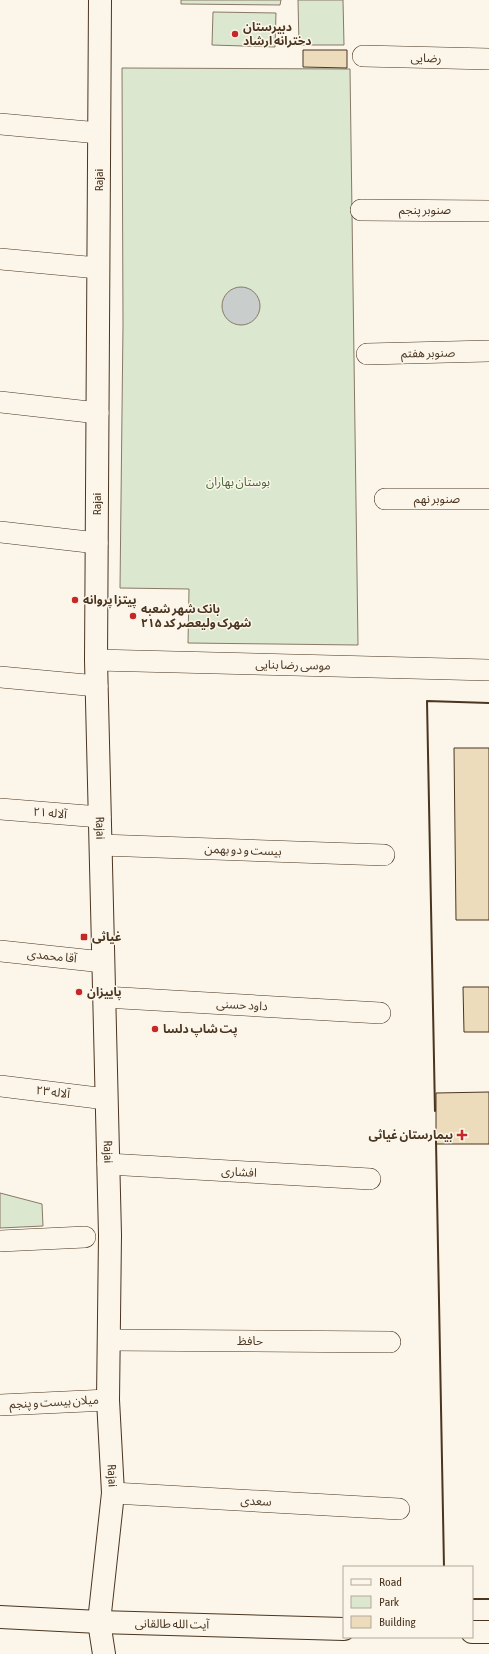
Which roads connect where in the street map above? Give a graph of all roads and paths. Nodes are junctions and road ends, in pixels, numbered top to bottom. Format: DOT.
graph roads {
  1 [pos="100,0"];
  2 [pos="363,56"];
  3 [pos="489,59"];
  4 [pos="0,124"];
  5 [pos="99,133"];
  6 [pos="362,210"];
  7 [pos="489,211"];
  8 [pos="0,259"];
  9 [pos="98,268"];
  10 [pos="489,351"];
  11 [pos="367,354"];
  12 [pos="0,402"];
  13 [pos="98,413"];
  14 [pos="385,499"];
  15 [pos="489,499"];
  16 [pos="0,532"];
  17 [pos="97,542"];
  18 [pos="96,660"];
  19 [pos="489,670"];
  20 [pos="0,677"];
  21 [pos="97,686"];
  22 [pos="0,809"];
  23 [pos="100,817"];
  24 [pos="101,845"];
  25 [pos="384,855"];
  26 [pos="0,951"];
  27 [pos="103,962"];
  28 [pos="104,997"];
  29 [pos="380,1013"];
  30 [pos="0,1086"];
  31 [pos="106,1099"];
  32 [pos="108,1164"];
  33 [pos="370,1179"];
  34 [pos="85,1237"];
  35 [pos="0,1241"];
  36 [pos="109,1340"];
  37 [pos="390,1342"];
  38 [pos="108,1400"];
  39 [pos="0,1405"];
  40 [pos="113,1493"];
  41 [pos="399,1509"];
  42 [pos="0,1617"];
  43 [pos="99,1622"];
  44 [pos="343,1629"];
  45 [pos="473,1632"];
  46 [pos="489,1632"];
  47 [pos="104,1654"];
  1 -- 5 [label="street, Rajai"];
  2 -- 3 [label="street, رضایی"];
  4 -- 5 [label="street"];
  5 -- 9 [label="street, Rajai"];
  6 -- 7 [label="street, صنوبر پنجم"];
  8 -- 9 [label="street"];
  9 -- 13 [label="street, Rajai"];
  10 -- 11 [label="street, صنوبر هفتم"];
  12 -- 13 [label="street"];
  13 -- 17 [label="street, Rajai"];
  14 -- 15 [label="street, صنوبر نهم"];
  16 -- 17 [label="street"];
  17 -- 18 [label="street, Rajai"];
  18 -- 19 [label="street, موسی رضا بنایی"];
  18 -- 21 [label="street, Rajai"];
  20 -- 21 [label="street"];
  21 -- 23 [label="street, Rajai"];
  22 -- 23 [label="street, آلاله ۲۱"];
  23 -- 24 [label="street, Rajai"];
  24 -- 25 [label="street, بیست و دو بهمن"];
  24 -- 27 [label="street, Rajai"];
  26 -- 27 [label="street, آقا محمدی"];
  27 -- 28 [label="street, Rajai"];
  28 -- 29 [label="street, داود حسنی"];
  28 -- 31 [label="street, Rajai"];
  30 -- 31 [label="street, آلاله ۲۳"];
  31 -- 32 [label="street, Rajai"];
  32 -- 33 [label="street, افشاری"];
  32 -- 36 [label="street, Rajai"];
  34 -- 35 [label="street"];
  36 -- 37 [label="street, حافظ"];
  36 -- 38 [label="street, Rajai"];
  38 -- 39 [label="street, میلان بیست و پنجم"];
  38 -- 40 [label="street, Rajai"];
  40 -- 41 [label="street, سعدی"];
  40 -- 43 [label="street, Rajai"];
  42 -- 43 [label="street, آیت الله طالقانی"];
  43 -- 44 [label="street, آیت الله طالقانی"];
  43 -- 47 [label="street, Rajai"];
  45 -- 46 [label="street"];
}
